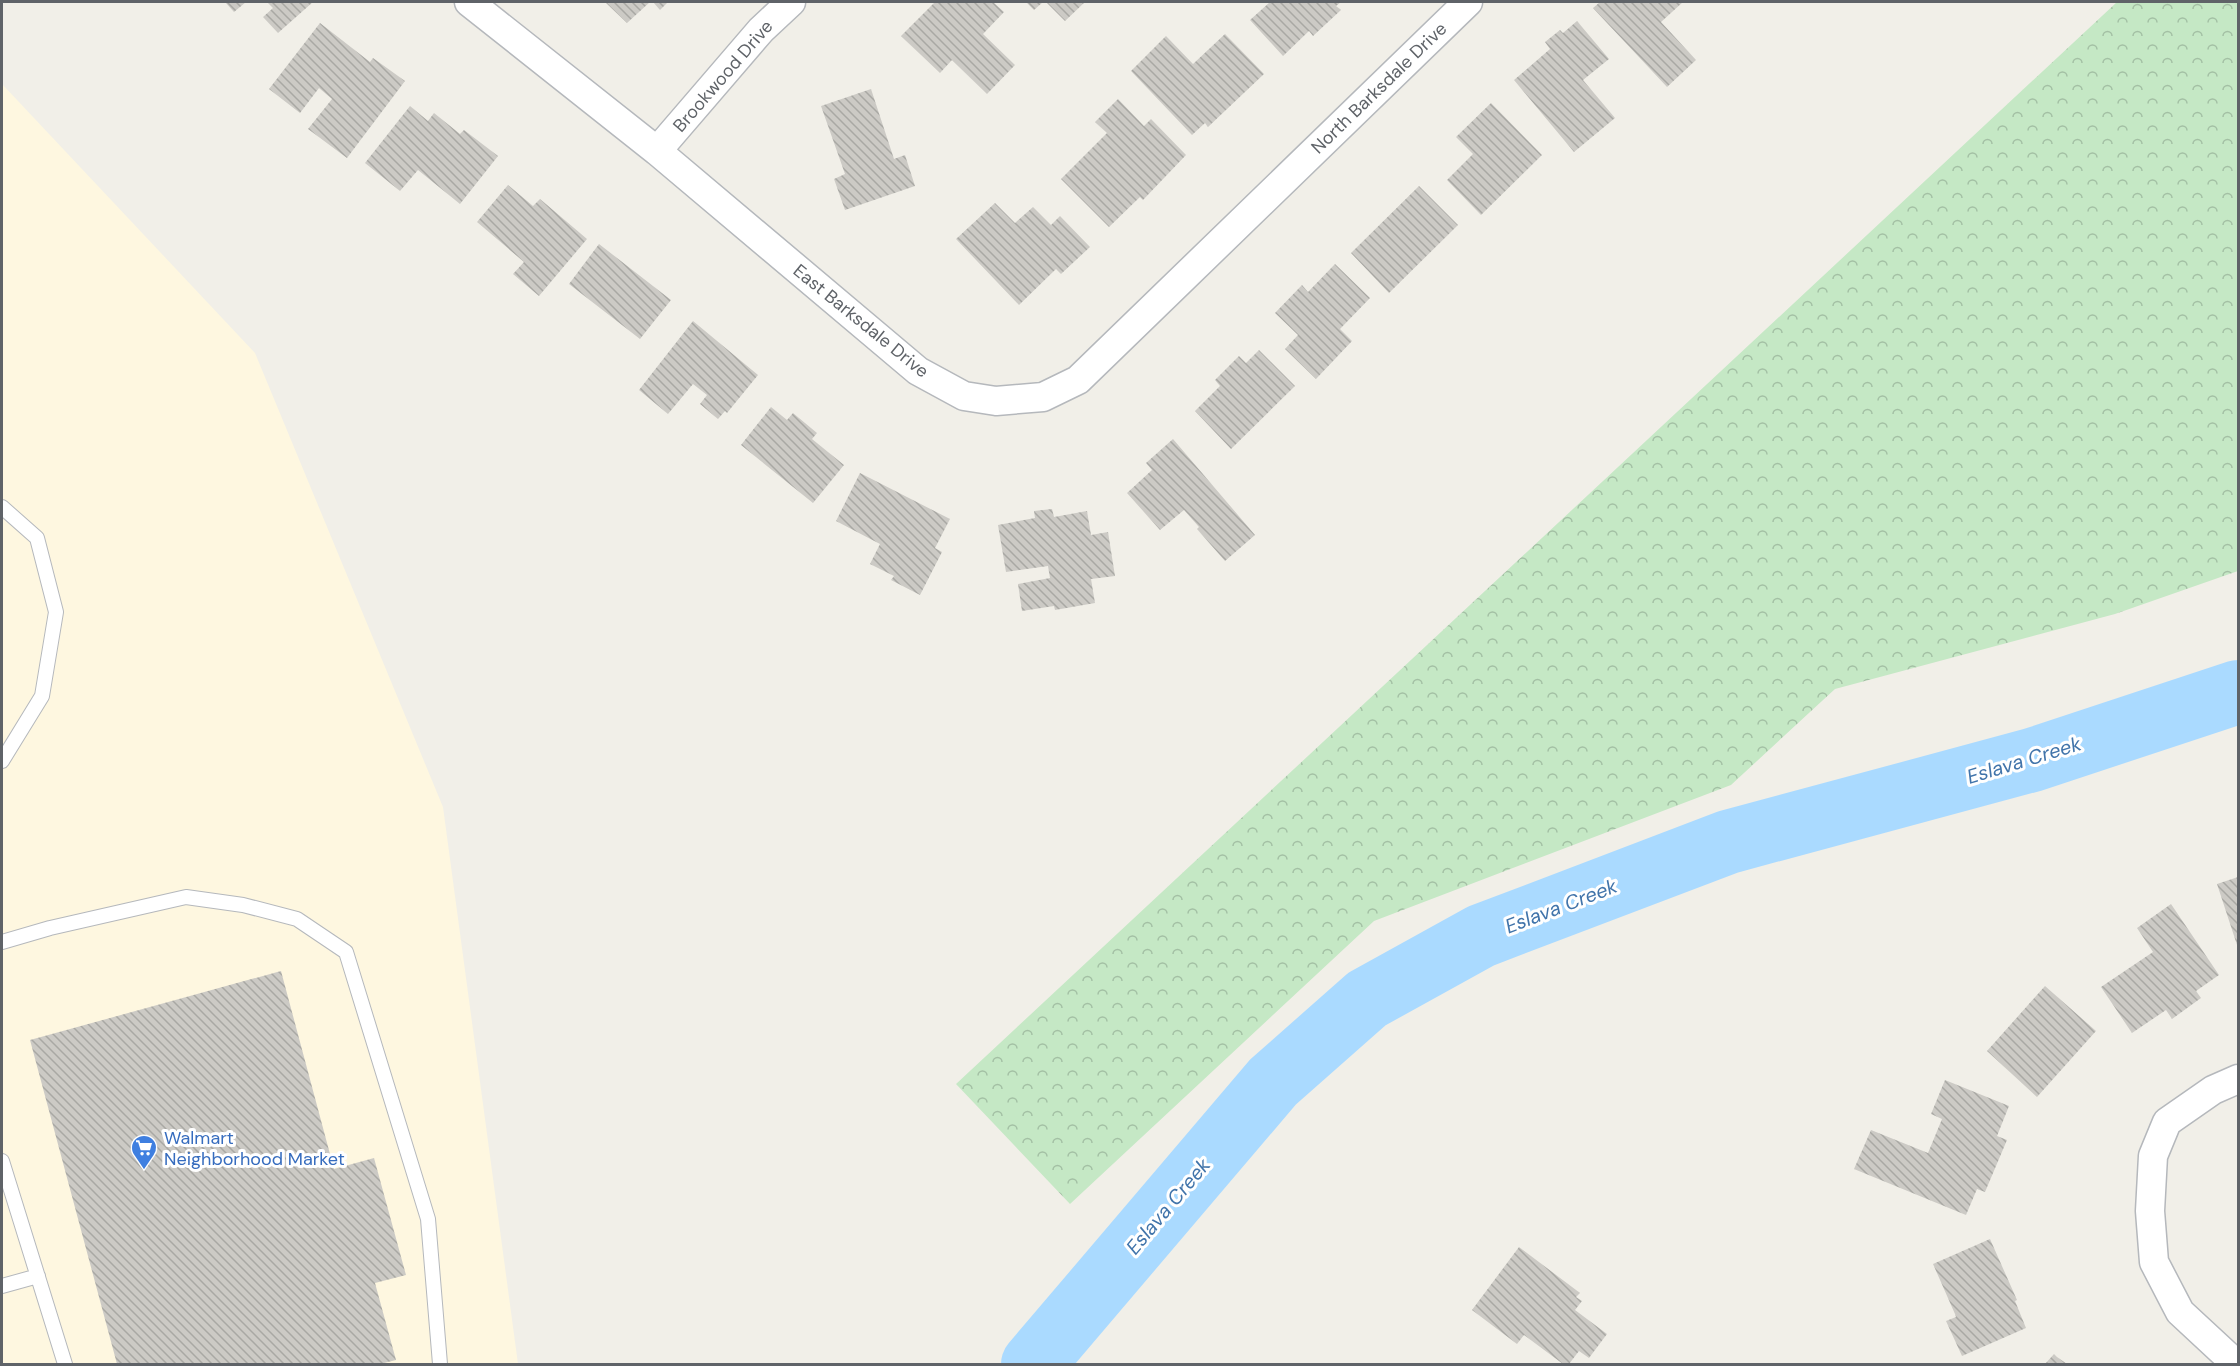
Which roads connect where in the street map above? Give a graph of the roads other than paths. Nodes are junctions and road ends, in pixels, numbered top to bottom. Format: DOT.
graph roads {
  1 [pos="469,2"];
  2 [pos="791,2"];
  3 [pos="1468,2"];
  4 [pos="657,151"];
  5 [pos="1290,174"];
  6 [pos="2,507"];
  7 [pos="2,761"];
  8 [pos="2,942"];
  9 [pos="2238,1079"];
  10 [pos="2,1161"];
  11 [pos="6,1189"];
  12 [pos="38,1276"];
  13 [pos="2,1286"];
  14 [pos="65,1365"];
  15 [pos="440,1365"];
  16 [pos="2236,1365"];
  1 -- 4 [label="street, East Barksdale Drive"];
  2 -- 4 [label="street, Brookwood Drive"];
  3 -- 5 [label="street, North Barksdale Drive"];
  4 -- 5 [label="street, East Barksdale Drive"];
  6 -- 7 [label="lane"];
  8 -- 15 [label="lane"];
  9 -- 16 [label="street"];
  10 -- 11 [label="lane"];
  11 -- 12 [label="lane"];
  12 -- 13 [label="lane"];
  12 -- 14 [label="lane"];
}
